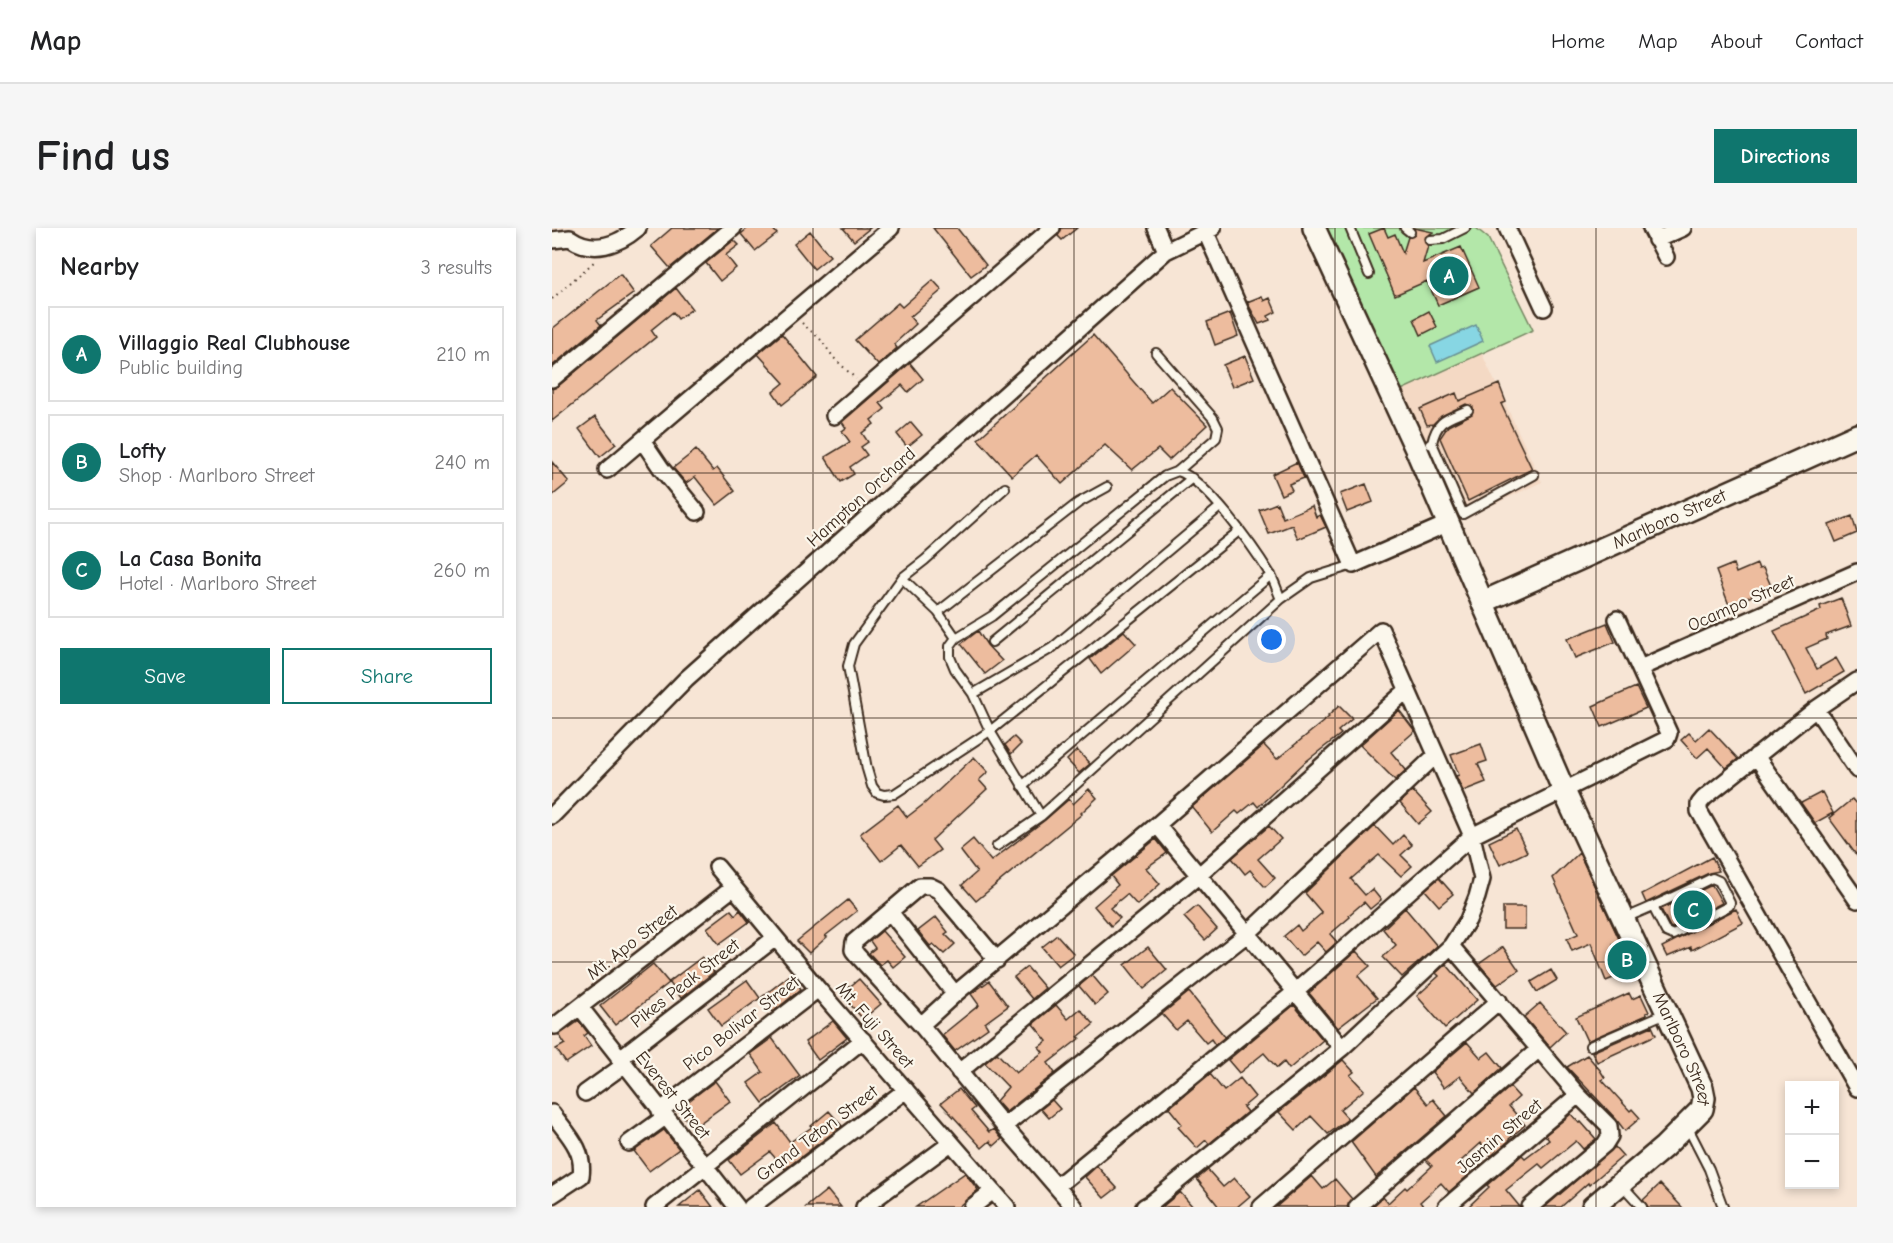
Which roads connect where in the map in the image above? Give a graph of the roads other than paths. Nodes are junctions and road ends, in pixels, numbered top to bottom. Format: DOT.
graph roads {
  1 [pos="638,228"];
  2 [pos="733,228"];
  3 [pos="891,228"];
  4 [pos="1052,228"];
  5 [pos="1156,228"];
  6 [pos="1314,228"];
  7 [pos="1350,228"];
  8 [pos="1465,228"];
  9 [pos="1507,228"];
  10 [pos="1683,228"];
  11 [pos="1208,229"];
  12 [pos="1653,234"];
  13 [pos="552,240"];
  14 [pos="1430,240"];
  15 [pos="1166,251"];
  16 [pos="1666,258"];
  17 [pos="1369,274"];
  18 [pos="1544,308"];
  19 [pos="1156,353"];
  20 [pos="552,379"];
  21 [pos="1468,410"];
  22 [pos="834,416"];
  23 [pos="1857,435"];
  24 [pos="642,440"];
  25 [pos="1424,447"];
  26 [pos="607,470"];
  27 [pos="1178,471"];
  28 [pos="1534,475"];
  29 [pos="1192,478"];
  30 [pos="1107,487"];
  31 [pos="1005,488"];
  32 [pos="1220,507"];
  33 [pos="698,512"];
  34 [pos="1456,519"];
  35 [pos="1239,531"];
  36 [pos="1353,565"];
  37 [pos="1857,572"];
  38 [pos="1271,575"];
  39 [pos="902,578"];
  40 [pos="1281,600"];
  41 [pos="1483,602"];
  42 [pos="938,612"];
  43 [pos="1617,619"];
  44 [pos="956,638"];
  45 [pos="992,642"];
  46 [pos="1640,668"];
  47 [pos="1857,681"];
  48 [pos="1406,691"];
  49 [pos="973,694"];
  50 [pos="1816,709"];
  51 [pos="990,731"];
  52 [pos="1436,755"];
  53 [pos="1756,756"];
  54 [pos="1857,770"];
  55 [pos="1022,786"];
  56 [pos="1564,791"];
  57 [pos="552,816"];
  58 [pos="1041,816"];
  59 [pos="1157,825"];
  60 [pos="1472,836"];
  61 [pos="997,846"];
  62 [pos="717,867"];
  63 [pos="1198,876"];
  64 [pos="733,888"];
  65 [pos="1857,900"];
  66 [pos="1653,907"];
  67 [pos="890,912"];
  68 [pos="1624,919"];
  69 [pos="1247,934"];
  70 [pos="776,938"];
  71 [pos="1451,946"];
  72 [pos="997,960"];
  73 [pos="818,989"];
  74 [pos="1295,992"];
  75 [pos="955,994"];
  76 [pos="1499,1001"];
  77 [pos="580,1007"];
  78 [pos="1668,1012"];
  79 [pos="921,1025"];
  80 [pos="555,1026"];
  81 [pos="862,1040"];
  82 [pos="1590,1046"];
  83 [pos="1342,1048"];
  84 [pos="1539,1049"];
  85 [pos="622,1062"];
  86 [pos="958,1072"];
  87 [pos="1857,1088"];
  88 [pos="906,1090"];
  89 [pos="585,1093"];
  90 [pos="1578,1095"];
  91 [pos="552,1113"];
  92 [pos="663,1114"];
  93 [pos="1686,1125"];
  94 [pos="1004,1126"];
  95 [pos="629,1143"];
  96 [pos="951,1143"];
  97 [pos="705,1166"];
  98 [pos="1620,1183"];
  99 [pos="1057,1186"];
  100 [pos="993,1191"];
  101 [pos="552,1195"];
  102 [pos="1149,1206"];
  103 [pos="654,1207"];
  104 [pos="737,1207"];
  105 [pos="751,1207"];
  106 [pos="864,1207"];
  107 [pos="972,1207"];
  108 [pos="1007,1207"];
  109 [pos="1074,1207"];
  110 [pos="1261,1207"];
  111 [pos="1357,1207"];
  112 [pos="1446,1207"];
  113 [pos="1530,1207"];
  114 [pos="1593,1207"];
  115 [pos="1642,1207"];
  116 [pos="1723,1207"];
  1 -- 13 [label="street"];
  2 -- 20 [label="street"];
  3 -- 24 [label="street"];
  4 -- 22 [label="street"];
  5 -- 15 [label="street"];
  6 -- 25 [label="street, Marlboro Street"];
  7 -- 17 [label="lane"];
  8 -- 14 [label="lane"];
  9 -- 18 [label="street"];
  10 -- 12 [label="street"];
  11 -- 15 [label="street, Hampton Orchard"];
  11 -- 36 [label="street"];
  12 -- 16 [label="street"];
  15 -- 57 [label="street, Hampton Orchard"];
  19 -- 27 [label="lane"];
  21 -- 25 [label="lane"];
  23 -- 41 [label="street, Marlboro Street"];
  24 -- 26 [label="street"];
  24 -- 33 [label="street"];
  25 -- 34 [label="street, Marlboro Street"];
  27 -- 29 [label="lane"];
  27 -- 44 [label="lane"];
  28 -- 34 [label="lane"];
  29 -- 32 [label="lane"];
  29 -- 45 [label="lane"];
  30 -- 42 [label="lane"];
  31 -- 39 [label="lane"];
  32 -- 35 [label="lane"];
  32 -- 49 [label="lane"];
  34 -- 36 [label="street"];
  34 -- 41 [label="street, Marlboro Street"];
  35 -- 38 [label="lane"];
  35 -- 51 [label="lane"];
  36 -- 40 [label="lane"];
  37 -- 46 [label="street, Ocampo Street"];
  38 -- 40 [label="lane"];
  38 -- 55 [label="lane"];
  39 -- 42 [label="lane"];
  39 -- 51 [label="lane"];
  40 -- 58 [label="lane"];
  41 -- 56 [label="street, Marlboro Street"];
  42 -- 44 [label="lane"];
  43 -- 46 [label="street"];
  44 -- 49 [label="lane"];
  46 -- 56 [label="street"];
  47 -- 50 [label="street"];
  48 -- 52 [label="street"];
  48 -- 59 [label="street"];
  48 -- 63 [label="street"];
  49 -- 51 [label="lane"];
  50 -- 53 [label="street"];
  50 -- 54 [label="street"];
  51 -- 55 [label="lane"];
  52 -- 60 [label="street"];
  52 -- 69 [label="street"];
  53 -- 65 [label="street"];
  53 -- 87 [label="street"];
  55 -- 58 [label="lane"];
  56 -- 60 [label="street"];
  56 -- 68 [label="street, Marlboro Street"];
  58 -- 61 [label="lane"];
  59 -- 63 [label="street"];
  59 -- 72 [label="street"];
  60 -- 71 [label="street"];
  60 -- 74 [label="street"];
  62 -- 64 [label="street, Mt. Fuji Street"];
  63 -- 69 [label="street"];
  63 -- 86 [label="street"];
  64 -- 70 [label="street, Mt. Fuji Street"];
  64 -- 77 [label="street, Mt. Apo Street"];
  66 -- 66 [label="lane"];
  66 -- 68 [label="lane"];
  67 -- 72 [label="street"];
  67 -- 75 [label="street"];
  67 -- 79 [label="street"];
  68 -- 78 [label="street, Marlboro Street"];
  69 -- 74 [label="street"];
  69 -- 94 [label="street"];
  70 -- 73 [label="street, Mt. Fuji Street"];
  70 -- 85 [label="street, Pikes Peak Street"];
  71 -- 76 [label="street"];
  71 -- 83 [label="street"];
  72 -- 75 [label="street"];
  73 -- 81 [label="street, Mt. Fuji Street"];
  73 -- 92 [label="street, Pico Bolivar Street"];
  74 -- 83 [label="street"];
  74 -- 99 [label="street"];
  75 -- 79 [label="street"];
  76 -- 84 [label="street"];
  76 -- 110 [label="street"];
  77 -- 80 [label="street, Mt. Apo Street"];
  77 -- 85 [label="street, Everest Street"];
  78 -- 82 [label="lane"];
  78 -- 93 [label="street, Marlboro Street"];
  79 -- 86 [label="street"];
  81 -- 88 [label="street, Mt. Fuji Street"];
  81 -- 97 [label="street"];
  83 -- 102 [label="street"];
  84 -- 90 [label="street"];
  84 -- 111 [label="street"];
  85 -- 89 [label="street, Pikes Peak Street"];
  85 -- 92 [label="street, Everest Street"];
  86 -- 94 [label="street"];
  88 -- 96 [label="street, Mt. Fuji Street"];
  88 -- 105 [label="street, Grand Teton Street"];
  90 -- 112 [label="street, Jasmin Street"];
  90 -- 113 [label="street"];
  91 -- 101 [label="street"];
  92 -- 95 [label="street, Pico Bolivar Street"];
  92 -- 97 [label="street, Everest Street"];
  93 -- 98 [label="street, Marlboro Street"];
  93 -- 116 [label="lane"];
  94 -- 99 [label="street"];
  96 -- 100 [label="street, Mt. Fuji Street"];
  96 -- 106 [label="street"];
  97 -- 103 [label="street"];
  97 -- 104 [label="street, Everest Street"];
  98 -- 114 [label="street, Marlboro Street"];
  98 -- 115 [label="lane"];
  99 -- 109 [label="street"];
  100 -- 107 [label="street"];
  100 -- 108 [label="street, Mt. Fuji Street"];
}
